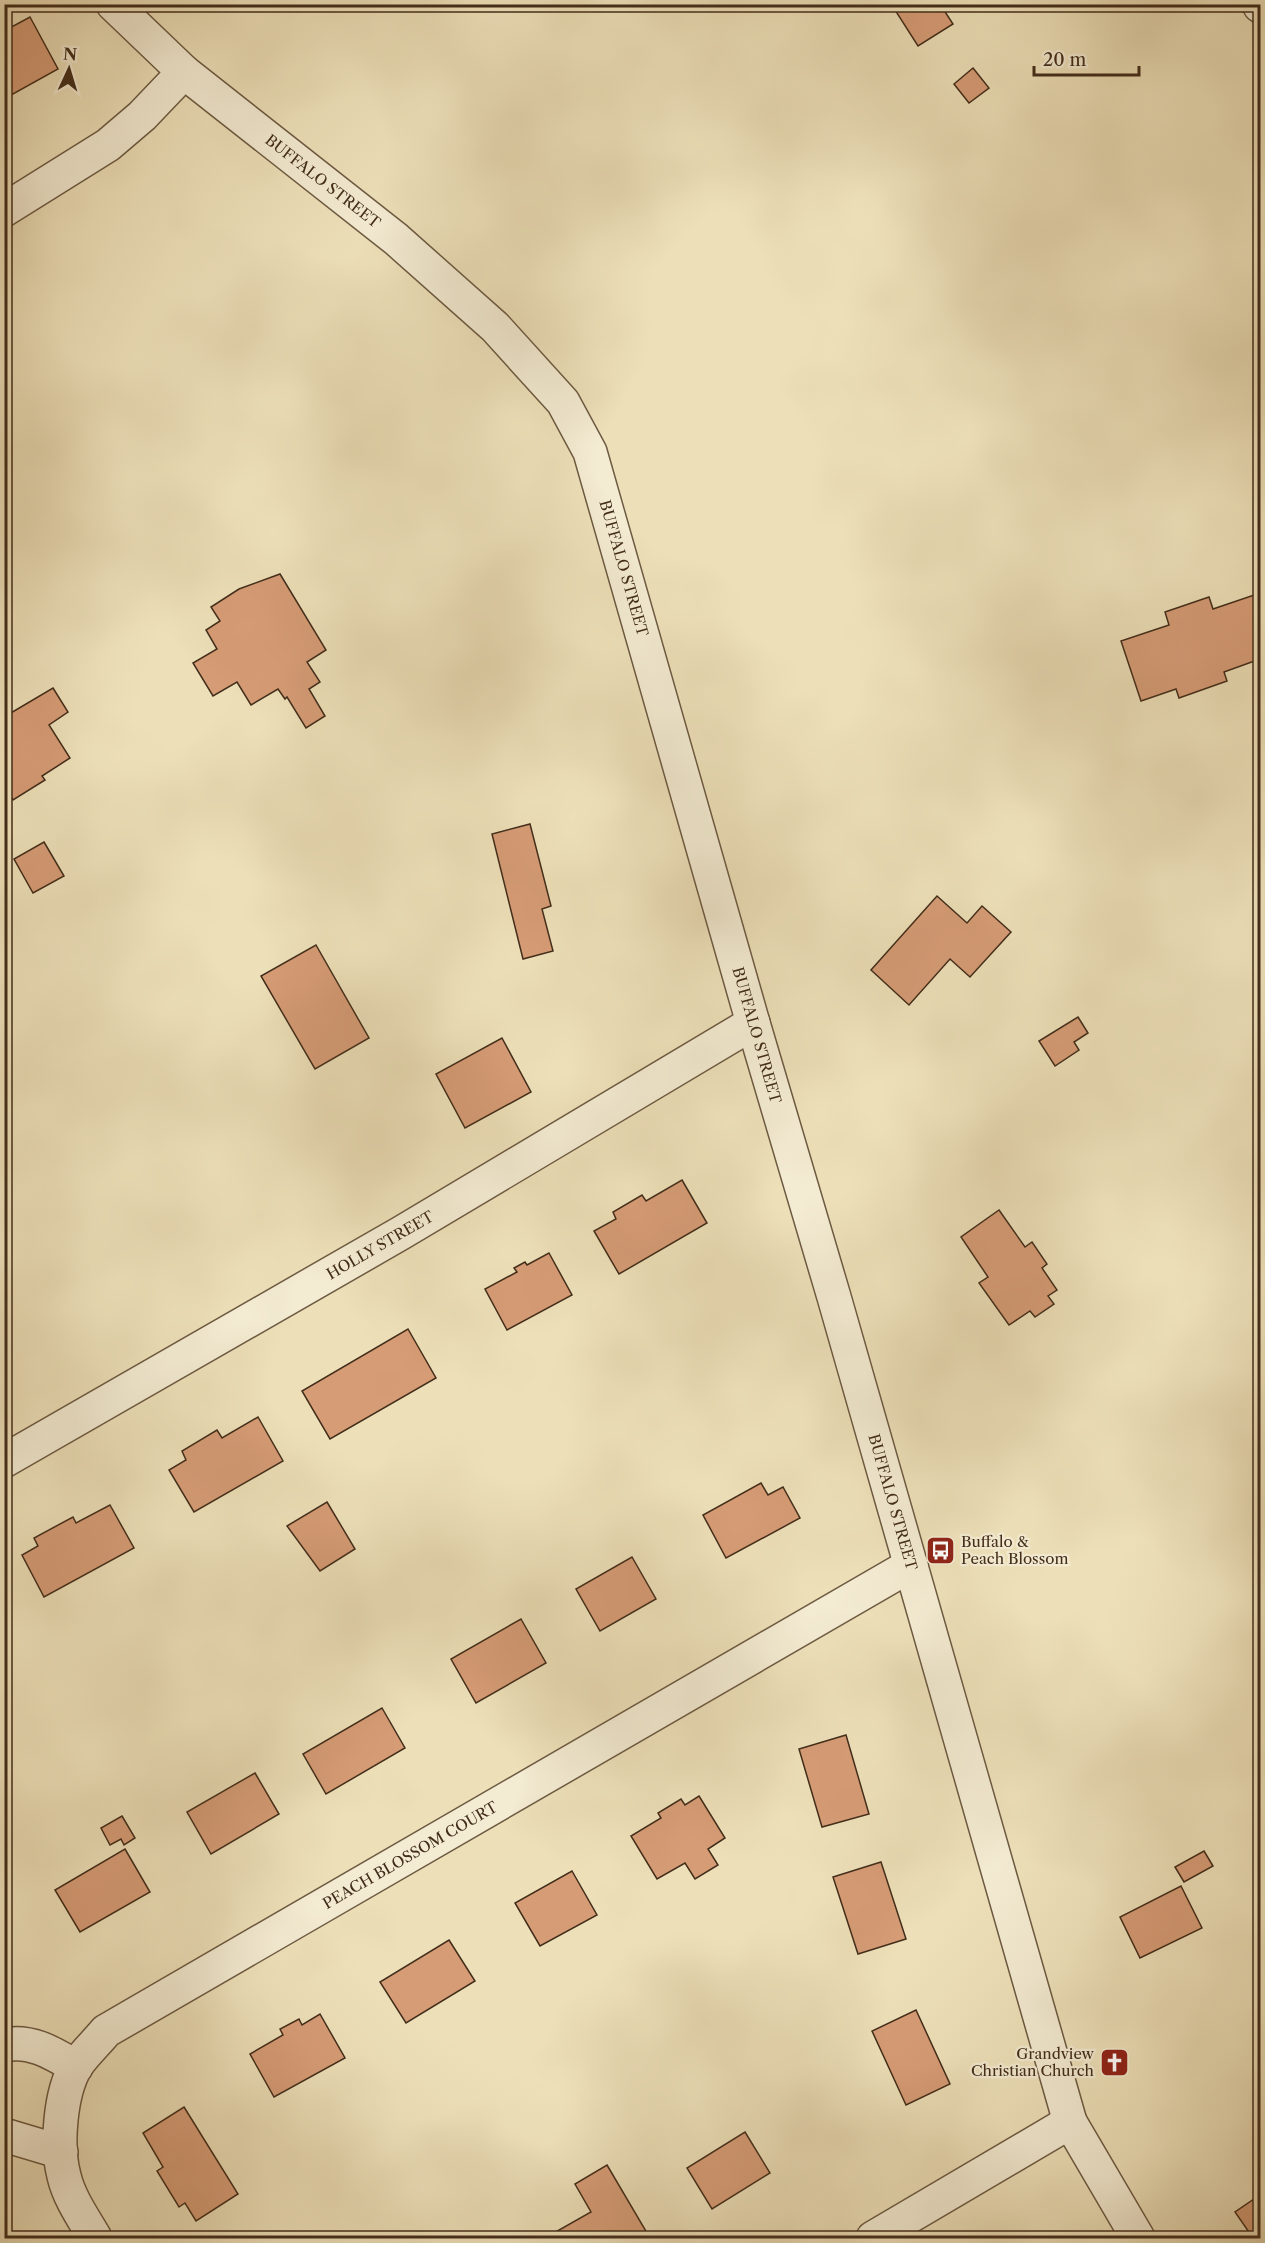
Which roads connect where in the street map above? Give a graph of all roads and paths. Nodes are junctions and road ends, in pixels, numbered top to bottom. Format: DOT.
graph roads {
  1 [pos="112,4"];
  2 [pos="184,72"];
  3 [pos="4,210"];
  4 [pos="753,1023"];
  5 [pos="4,1461"];
  6 [pos="911,1565"];
  7 [pos="4,2044"];
  8 [pos="76,2067"];
  9 [pos="1070,2122"];
  10 [pos="4,2135"];
  11 [pos="61,2152"];
  12 [pos="95,2238"];
  13 [pos="873,2238"];
  14 [pos="1137,2238"];
  1 -- 2 [label="street, BUFFALO STREET"];
  2 -- 3 [label="street"];
  2 -- 4 [label="street, BUFFALO STREET"];
  4 -- 5 [label="street, HOLLY STREET"];
  4 -- 6 [label="street, BUFFALO STREET"];
  6 -- 8 [label="street, PEACH BLOSSOM COURT"];
  6 -- 9 [label="street, BUFFALO STREET"];
  7 -- 8 [label="street"];
  8 -- 11 [label="street, PEACH BLOSSOM COURT"];
  9 -- 13 [label="street"];
  9 -- 14 [label="street, BUFFALO STREET"];
  10 -- 11 [label="street"];
  11 -- 12 [label="street, PEACH BLOSSOM COURT"];
}
